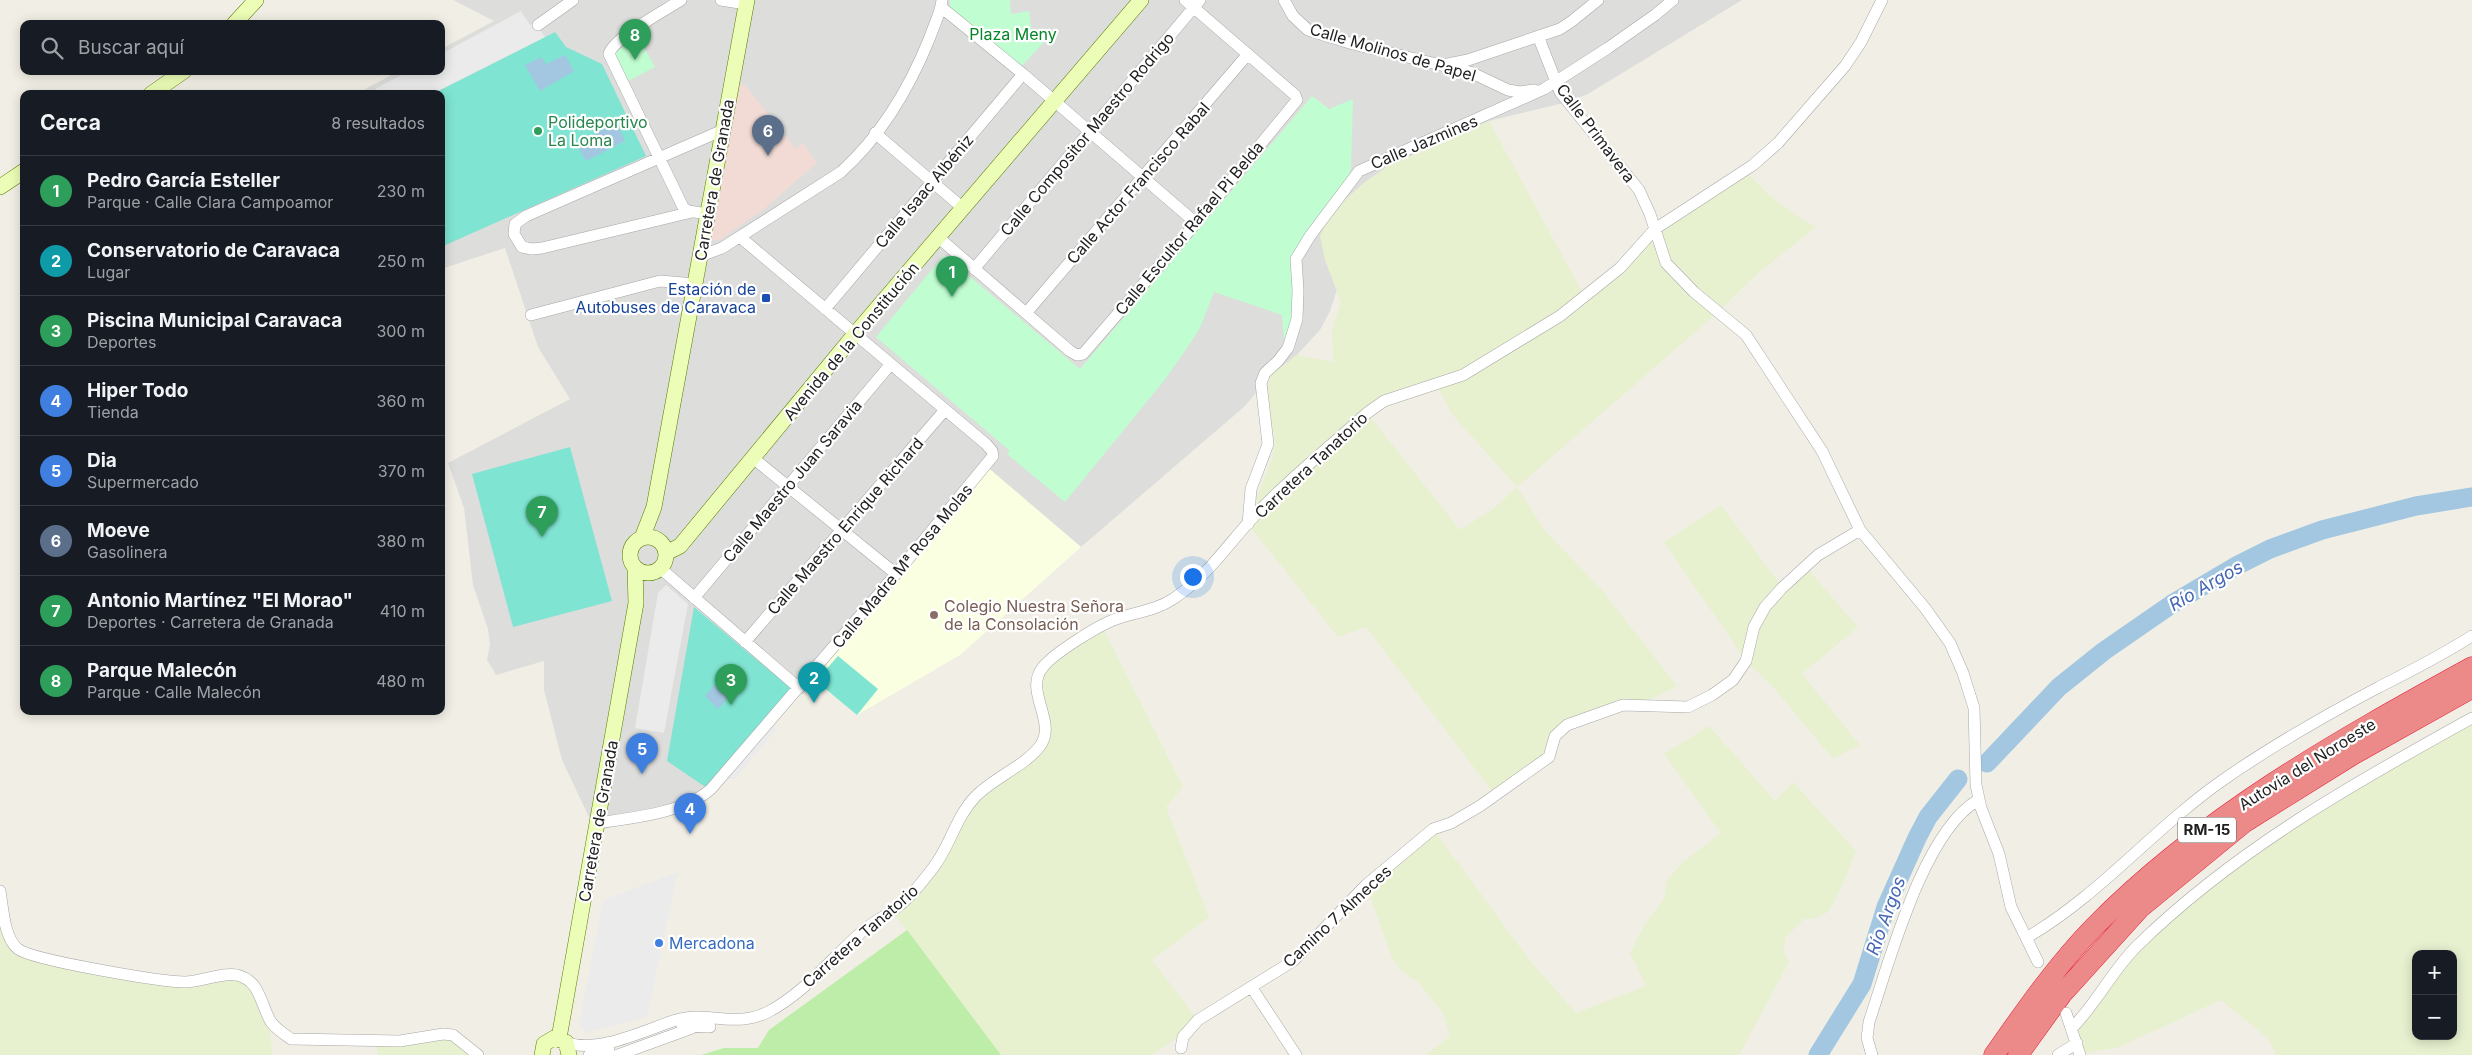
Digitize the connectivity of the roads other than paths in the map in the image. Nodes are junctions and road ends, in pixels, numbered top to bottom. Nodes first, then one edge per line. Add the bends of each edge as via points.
1 (256, 0) edge
2 (573, 0) edge
3 (681, 0) edge
4 (721, 0) edge
5 (1141, 0) edge
6 (1185, 0) edge
7 (1284, 0) edge
8 (1598, 0) edge
9 (1673, 0) edge
10 (1882, 0) edge
11 (746, 2) edge
12 (942, 3) edge
13 (1197, 4) edge
14 (238, 20) edge
15 (538, 25) dead end
16 (1538, 36) junction
17 (1248, 54) junction
18 (1477, 57) junction
19 (1437, 64) junction
20 (1023, 74) junction
21 (1477, 74) junction
22 (178, 75) edge
23 (1501, 86) junction
24 (1558, 86) junction
25 (1544, 89) junction
26 (157, 90) edge
27 (1054, 101) junction
28 (1509, 106) junction
29 (723, 130) junction
30 (1088, 131) junction
31 (875, 133) junction
32 (658, 158) junction
33 (20, 174) edge
34 (1142, 177) junction
35 (932, 182) junction
36 (0, 187) edge
37 (681, 204) junction
38 (964, 209) junction
39 (692, 212) junction
40 (708, 214) junction
41 (676, 215) junction
42 (1196, 223) junction
43 (1655, 229) junction
44 (740, 237) junction
45 (939, 238) junction
46 (700, 256) junction
47 (974, 269) junction
48 (695, 284) junction
49 (825, 309) junction
50 (1027, 312) junction
51 (531, 315) dead end
52 (855, 334) junction
53 (890, 365) junction
54 (944, 411) junction
55 (753, 458) junction
56 (788, 486) junction
57 (1248, 524) junction
58 (841, 530) junction
59 (1860, 530) junction
60 (648, 538) junction
61 (666, 553) junction
62 (648, 570) junction
63 (896, 574) junction
64 (694, 598) junction
65 (2472, 636) edge
66 (745, 642) junction
67 (2472, 667) edge
68 (799, 688) junction
69 (2472, 688) edge
70 (2472, 718) edge
71 (1978, 800) junction
72 (597, 823) junction
73 (0, 891) edge
74 (2026, 938) junction
75 (2038, 962) dead end
76 (1252, 988) junction
77 (2066, 1013) dead end
78 (736, 1021) junction
79 (710, 1027) junction
80 (2072, 1028) junction
81 (650, 1029) junction
82 (635, 1035) junction
83 (2077, 1043) junction
84 (564, 1045) edge
85 (1181, 1048) dead end
86 (478, 1055) edge
87 (542, 1055) edge
88 (589, 1055) edge
89 (618, 1055) edge
90 (1296, 1055) edge
91 (1872, 1055) edge
92 (1994, 1055) edge
93 (2018, 1055) edge
94 (2058, 1055) edge
95 (2080, 1055) edge

1 - 14 main road
2 - 15 street
3 - 32 street via 613,46 609,54
4 - 11 street
5 - 27 main road, Avenida de la Constitución
6 - 13 street
7 - 19 street, Calle Molinos de Papel via 1293,16 1308,30
8 - 16 street via 1566,26
9 - 24 street
10 - 43 street, Carretera Tanatorio via 1845,66 1778,143 1746,170
11 - 29 main road, Carretera de Granada
12 - 20 street
12 - 31 street via 910,84
13 - 17 street
13 - 30 street, Calle Compositor Maestro Rodrigo
16 - 18 street
16 - 24 street, Calle Primavera
17 - 34 street, Calle Actor Francisco Rabal
17 - 42 street, Calle Escultor Rafael Pi Belda via 1297,98
18 - 19 street via 1459,63
18 - 21 street via 1472,69
19 - 21 street, Calle Molinos de Papel
20 - 27 street
20 - 35 street, Calle Isaac Albéniz
21 - 23 street, Calle Molinos de Papel
22 - 26 main road
23 - 25 street, Calle Molinos de Papel via 1520,92
23 - 28 street
24 - 25 street, Calle Jazmines
24 - 43 street, Calle Primavera via 1639,190
25 - 28 street, Calle Jazmines
27 - 30 street
27 - 38 main road, Avenida de la Constitución
28 - 57 street, Calle Jazmines via 1359,171 1298,252 1295,263 1297,319 1288,348 1265,373 1260,384 1268,444 1251,489
29 - 32 street
29 - 40 main road, Carretera de Granada
30 - 34 street
30 - 47 street, Calle Compositor Maestro Rodrigo
31 - 35 street
31 - 44 street via 841,172
32 - 37 street
32 - 41 street via 526,216 515,224 515,239 526,248 542,248
33 - 36 main road
34 - 42 street
34 - 50 street, Calle Actor Francisco Rabal
35 - 38 street
35 - 49 street, Calle Isaac Albéniz
37 - 39 street
37 - 41 street
38 - 45 main road, Avenida de la Constitución
39 - 40 street
39 - 41 street
40 - 46 main road, Carretera de Granada
42 - 50 street, Calle Escultor Rafael Pi Belda via 1086,350 1078,355
43 - 57 street, Carretera Tanatorio via 1620,268 1560,316 1463,375 1384,401 1367,413 1274,496
43 - 59 street, Calle Primavera via 1666,263 1694,292 1746,335 1761,356 1822,451
44 - 46 street via 715,252
44 - 49 street
45 - 47 street
45 - 52 main road, Avenida de la Constitución
46 - 48 main road, Carretera de Granada
47 - 50 street
48 - 51 street via 660,281
48 - 60 main road, Carretera de Granada
49 - 52 street
52 - 53 street
52 - 55 main road, Avenida de la Constitución
53 - 54 street
53 - 56 street, Calle Maestro Juan Saravia
54 - 58 street, Calle Maestro Enrique Richard
54 - 63 street, Calle Madre Mª Rosa Molas via 986,444 993,454
55 - 56 street
55 - 61 main road, Avenida de la Constitución via 680,546
56 - 58 street
56 - 64 street, Calle Maestro Juan Saravia
57 - 78 street, Carretera Tanatorio via 1227,551 1174,599 1102,626 1043,667 1037,684 1045,721 1040,746 973,799 942,856 920,885 779,1005 768,1012
58 - 63 street
58 - 66 street, Calle Maestro Enrique Richard
59 - 71 street, Calle Primavera via 1938,625 1956,656 1974,708
59 - 76 street, Camino 7 Almeces via 1818,555 1772,599 1754,626 1746,661 1733,680 1688,707 1623,705 1567,724 1555,736 1549,757 1480,806 1451,823 1433,829 1366,885 1293,961
60 - 61 main road via 662,544
60 - 62 main road, Carretera de Granada via 632,546 630,552 630,558
61 - 62 main road, Carretera de Granada via 664,564
62 - 64 street
62 - 72 main road, Carretera de Granada via 636,603
63 - 68 street, Calle Madre Mª Rosa Molas
64 - 66 street
65 - 74 street via 2326,716 2224,780 2177,814 2089,892
66 - 68 street
67 - 92 highway, Autovía del Noroeste / RM-15 via 2365,726 2252,795 2144,879 2093,929 2043,986
68 - 72 street, Calle Madre Mª Rosa Molas via 703,796 653,814
69 - 93 highway, Autovía del Noroeste / RM-15 via 2354,754 2245,822 2140,908 2062,994
70 - 80 street via 2343,792 2247,854 2136,946
71 - 74 street, Calle Primavera via 1999,854 2009,900
71 - 91 street via 1955,818 1943,834 1904,913 1869,1022 1867,1038
72 - 84 main road, Carretera de Granada
73 - 86 street via 12,941 26,954 163,980 184,982 237,975 257,988 271,1021 291,1039 400,1041 444,1034 453,1035
74 - 75 street, Calle Primavera
76 - 85 street, Camino 7 Almeces via 1198,1020 1183,1038
76 - 90 street
77 - 80 street
78 - 79 street, Carretera Tanatorio
78 - 81 street via 687,1018
79 - 81 street via 689,1024 662,1031
79 - 89 street via 683,1030
80 - 83 street
81 - 82 street via 641,1022
82 - 84 street via 601,1044
82 - 88 street via 626,1046
83 - 94 street
83 - 95 street
84 - 87 main road via 547,1040 542,1047

